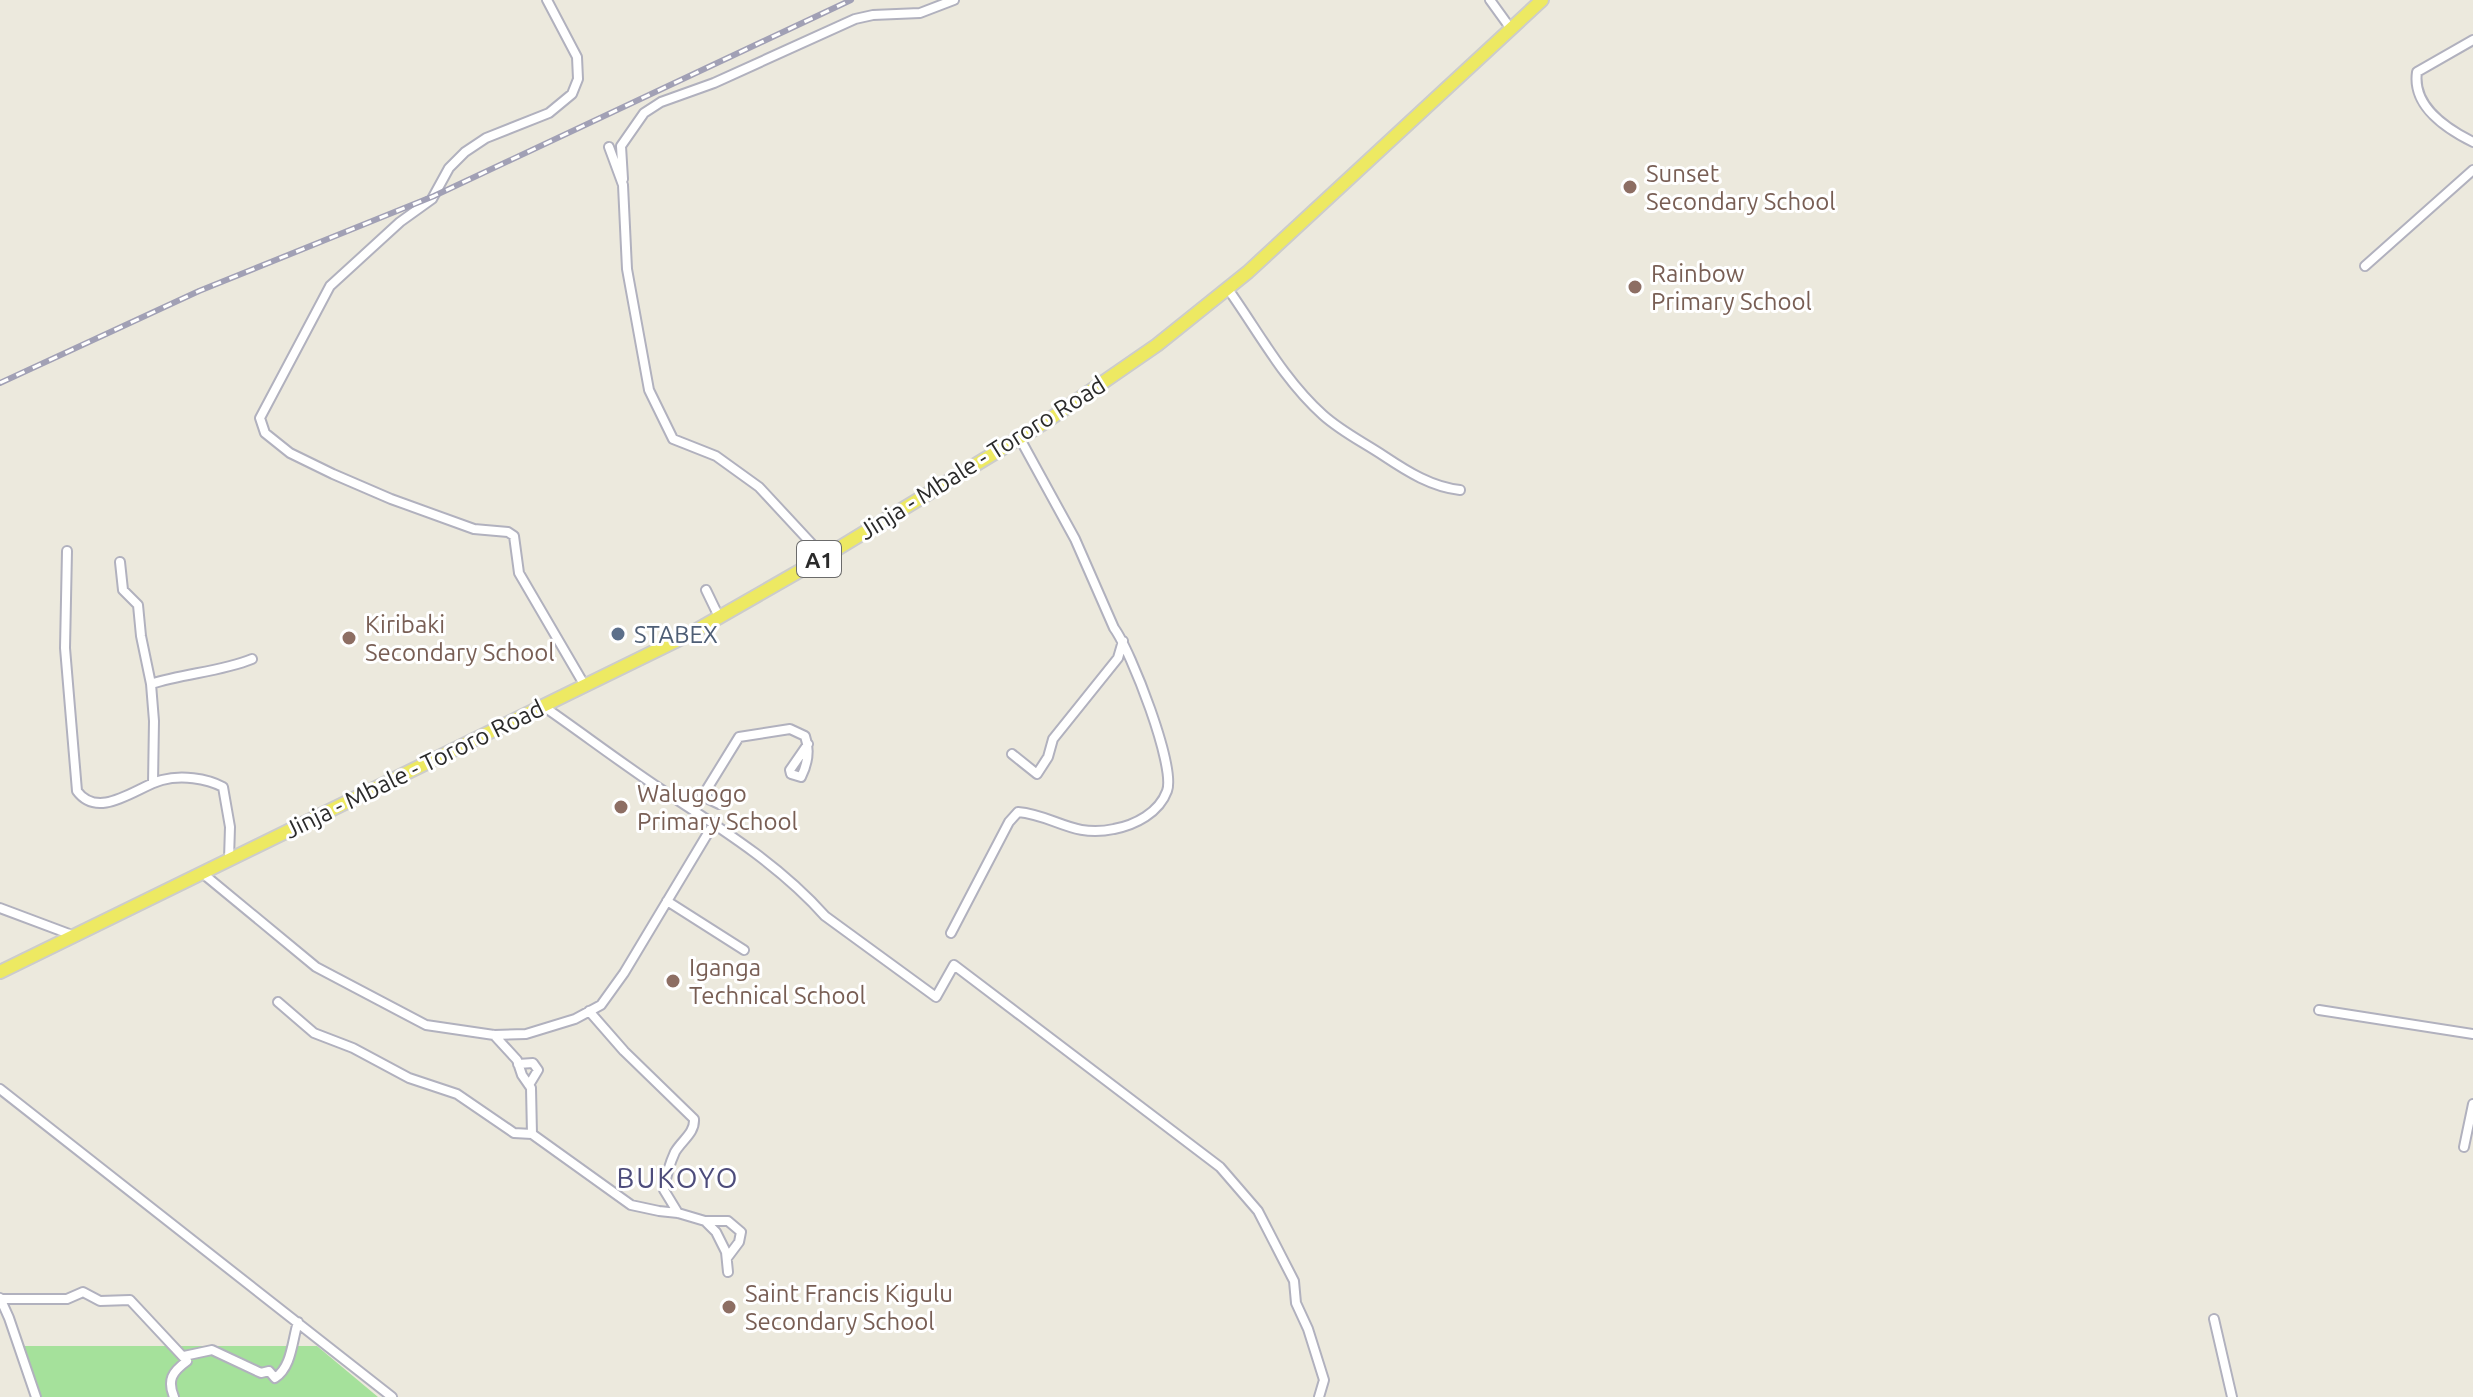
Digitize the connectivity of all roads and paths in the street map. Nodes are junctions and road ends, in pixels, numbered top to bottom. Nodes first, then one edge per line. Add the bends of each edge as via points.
1 (547, 0) edge
2 (954, 0) edge
3 (1490, 0) edge
4 (1542, 0) edge
5 (1511, 29) junction
6 (2473, 40) edge
7 (2473, 142) edge
8 (609, 147) dead end
9 (2473, 170) edge
10 (623, 185) junction
11 (2365, 266) dead end
12 (1228, 289) junction
13 (1019, 437) junction
14 (1460, 490) dead end
15 (67, 551) dead end
16 (824, 557) junction
17 (120, 562) dead end
18 (706, 590) dead end
19 (719, 617) junction
20 (1123, 640) junction
21 (252, 659) dead end
22 (151, 684) junction
23 (585, 686) junction
24 (543, 706) junction
25 (808, 744) dead end
26 (1012, 754) dead end
27 (153, 783) junction
28 (702, 796) junction
29 (719, 804) dead end
30 (694, 810) junction
31 (714, 823) junction
32 (229, 859) junction
33 (201, 872) junction
34 (667, 901) junction
35 (0, 908) edge
36 (951, 933) dead end
37 (72, 935) junction
38 (744, 950) dead end
39 (0, 972) edge
40 (278, 1002) dead end
41 (2319, 1010) dead end
42 (589, 1011) junction
43 (2473, 1034) edge
44 (494, 1035) junction
45 (518, 1064) junction
46 (529, 1085) junction
47 (0, 1089) edge
48 (2473, 1104) edge
49 (532, 1134) junction
50 (2464, 1147) dead end
51 (678, 1213) junction
52 (705, 1221) junction
53 (726, 1258) junction
54 (728, 1272) dead end
55 (0, 1298) edge
56 (2214, 1319) dead end
57 (298, 1322) junction
58 (184, 1356) junction
59 (36, 1397) edge
60 (174, 1397) edge
61 (392, 1397) edge
62 (1319, 1397) edge
63 (2232, 1397) edge

1 - 23 street via 577,57 572,94 549,113 465,152 432,199 330,286 260,418 265,433 290,453 333,474 474,529 514,536 519,573
2 - 10 street via 920,13 855,19 661,102 644,113 621,146
3 - 5 street
4 - 5 main road, Jinja - Mbale - Tororo Road / A1
5 - 12 main road, Jinja - Mbale - Tororo Road / A1
6 - 7 street via 2417,72 2415,84 2420,100 2435,117
8 - 10 street
9 - 11 street
10 - 16 street via 627,269 649,390 673,439 716,456 759,487
12 - 13 main road, Jinja - Mbale - Tororo Road / A1 via 1081,399
12 - 14 street via 1256,335 1322,414 1405,471 1436,486
13 - 16 main road, Jinja - Mbale - Tororo Road / A1
13 - 20 street
15 - 27 street via 65,648 77,791 99,802 127,798
16 - 19 main road, Jinja - Mbale - Tororo Road / A1
17 - 22 street via 123,590 138,605
18 - 19 street
19 - 23 main road, Jinja - Mbale - Tororo Road / A1
20 - 26 street via 1118,658 1053,739 1037,774
20 - 36 street via 1161,744 1168,788 1160,804 1138,822 1113,830 1076,831 1018,812
21 - 22 street
22 - 27 street
23 - 24 main road, Jinja - Mbale - Tororo Road / A1
24 - 30 street
24 - 32 main road, Jinja - Mbale - Tororo Road / A1
25 - 28 street via 805,736 790,729 739,737
27 - 32 street via 185,778 223,787
28 - 29 street
28 - 30 street
30 - 31 street
31 - 34 street
31 - 62 street via 825,916 936,997 954,965 1220,1167 1258,1211 1294,1281 1296,1303 1324,1380
32 - 33 main road, Jinja - Mbale - Tororo Road / A1
33 - 37 main road, Jinja - Mbale - Tororo Road / A1
33 - 44 street via 316,967 426,1025
34 - 38 street
34 - 42 street via 624,973 601,1005
35 - 37 street
37 - 39 main road, Jinja - Mbale - Tororo Road / A1
40 - 49 street via 314,1033 409,1078 457,1094 514,1133
41 - 43 street
42 - 44 street via 526,1034
42 - 51 street via 694,1119 666,1172 664,1190
44 - 45 street
45 - 46 street
45 - 46 street via 533,1063 538,1070
46 - 49 street
47 - 57 street
48 - 50 street
49 - 51 street via 631,1205
51 - 52 street
52 - 53 street via 716,1232
52 - 53 street via 728,1221 741,1232
53 - 54 street
55 - 58 street via 67,1299 83,1292 100,1301 130,1300
55 - 59 street
56 - 63 street
57 - 58 street via 289,1360 275,1378 212,1350
57 - 61 street
58 - 60 street via 187,1361 169,1385

